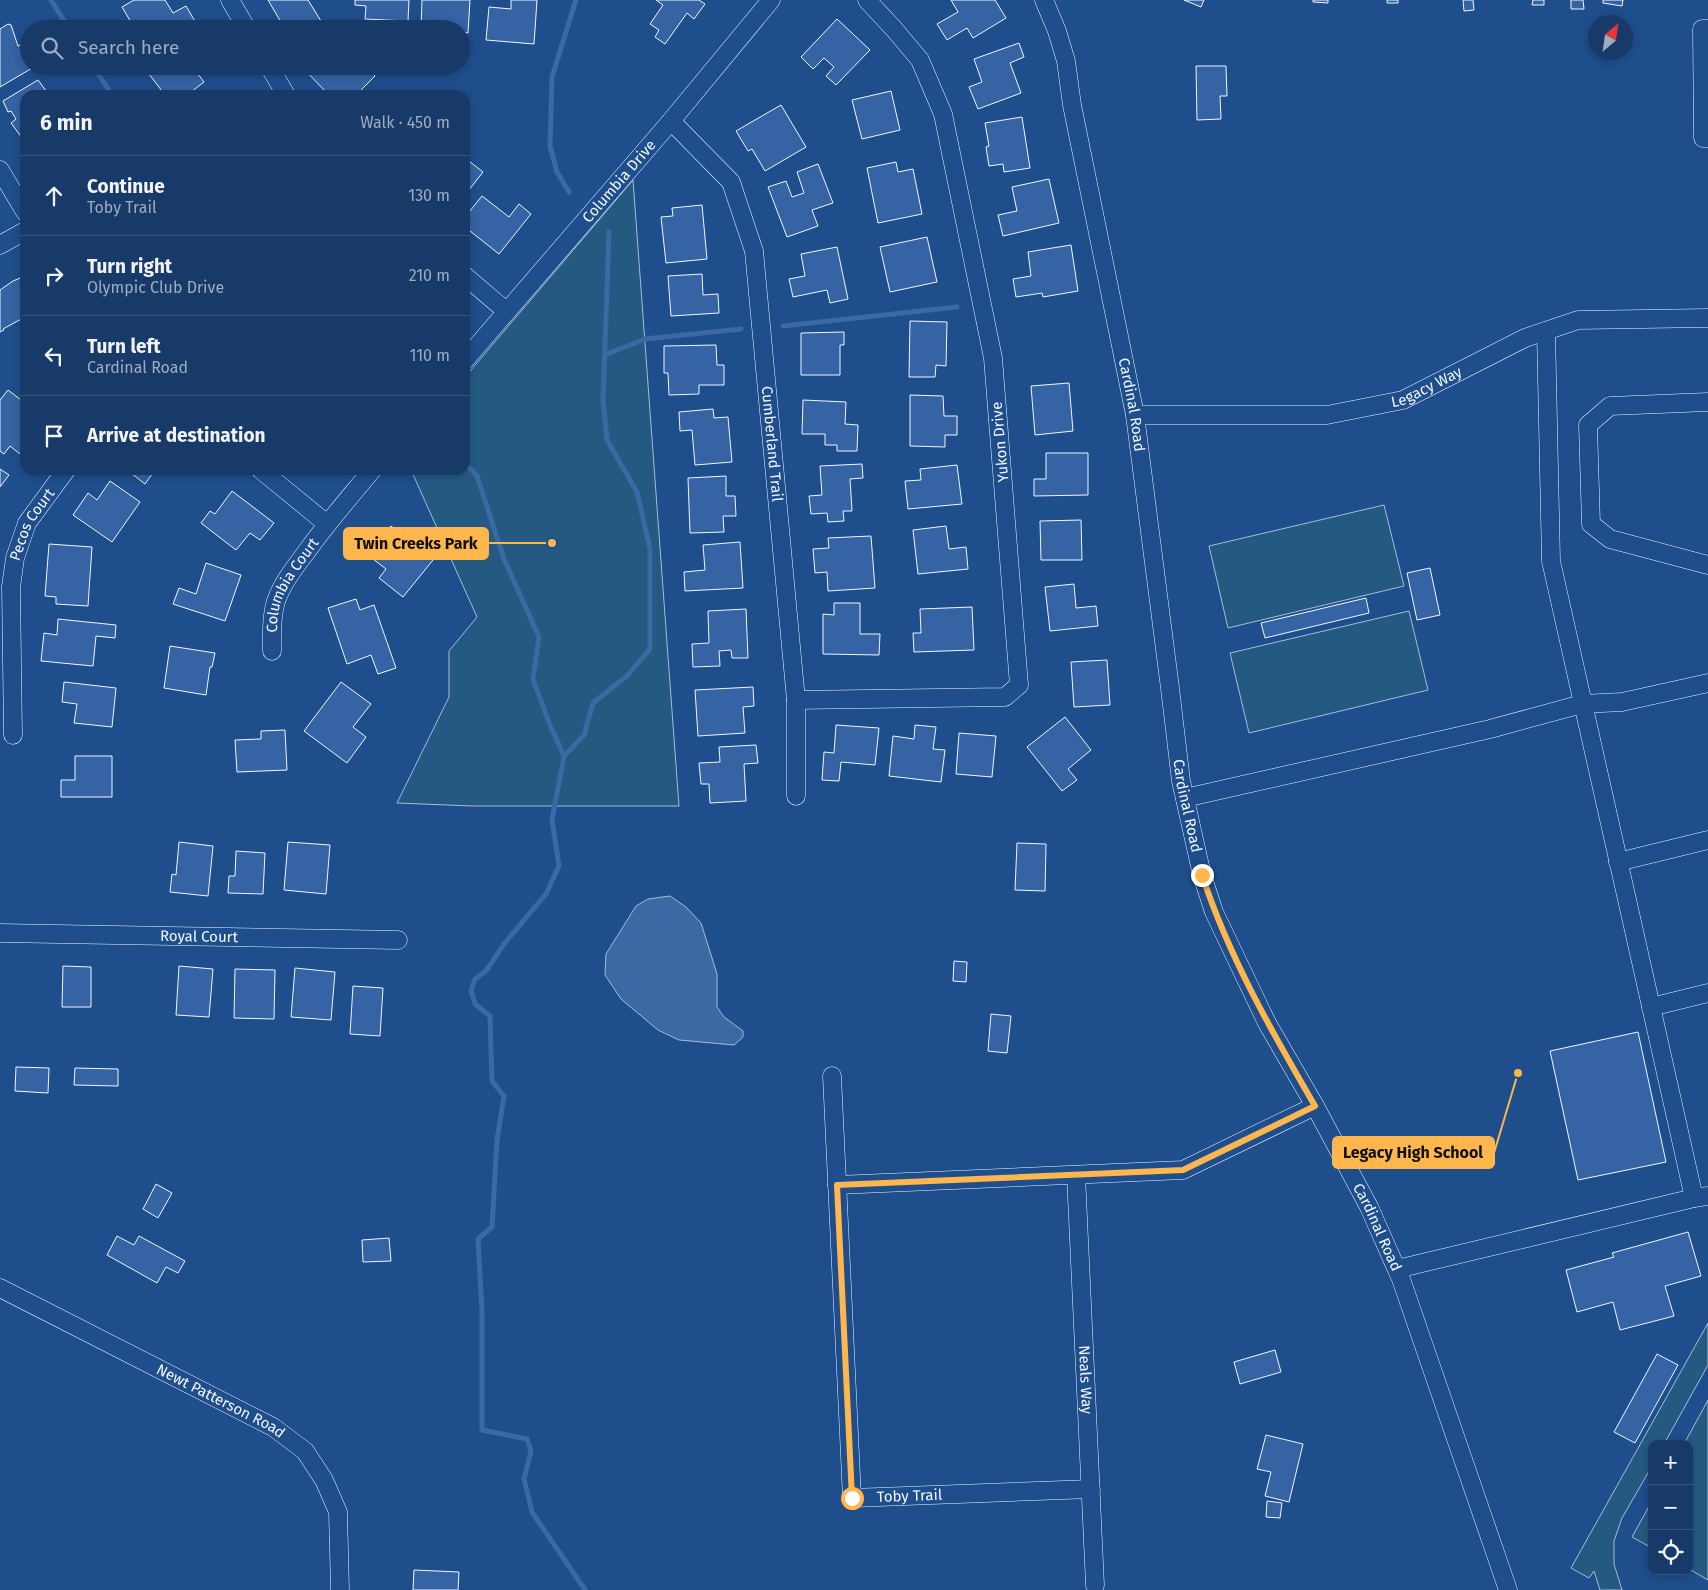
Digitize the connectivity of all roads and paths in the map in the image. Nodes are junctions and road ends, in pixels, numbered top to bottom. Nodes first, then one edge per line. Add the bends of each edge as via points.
1 (230, 0) edge
2 (771, 0) edge
3 (868, 0) edge
4 (1044, 0) edge
5 (242, 20) edge
6 (1708, 29) edge
7 (274, 75) edge
8 (283, 90) edge
9 (671, 121) junction
10 (1708, 138) edge
11 (0, 170) edge
12 (20, 204) edge
13 (20, 235) edge
14 (0, 245) edge
15 (470, 280) edge
16 (506, 311) junction
17 (1708, 318) edge
18 (1546, 331) junction
19 (470, 354) edge
20 (1708, 402) edge
21 (1135, 415) junction
22 (62, 475) edge
23 (266, 475) edge
24 (368, 475) edge
25 (327, 524) junction
26 (1708, 565) edge
27 (272, 651) dead end
28 (1708, 683) edge
29 (796, 700) junction
30 (1582, 704) junction
31 (13, 735) dead end
32 (796, 796) dead end
33 (1184, 798) junction
34 (1708, 840) edge
35 (1618, 862) junction
36 (0, 933) edge
37 (398, 940) dead end
38 (1708, 993) edge
39 (1651, 1007) junction
40 (832, 1076) dead end
41 (1315, 1106) junction
42 (1076, 1175) junction
43 (837, 1185) junction
44 (1701, 1197) edge
45 (1397, 1268) junction
46 (0, 1288) edge
47 (1091, 1489) junction
48 (1096, 1585) dead end
49 (340, 1590) edge
50 (1508, 1590) edge

1 - 5 street
2 - 9 street, Columbia Drive
3 - 29 street, Yukon Drive via 920,60 943,114 993,358 1019,685 1005,697
4 - 21 street, Cardinal Road via 1058,31 1066,61
6 - 10 street via 1702,29 1704,138
7 - 8 street
9 - 16 street, Columbia Drive
9 - 29 street, Cumberland Trail via 730,182 754,251
11 - 12 street
13 - 14 street
15 - 16 street
16 - 19 street, Columbia Drive
17 - 18 street, Legacy Way via 1578,320
18 - 21 street, Legacy Way via 1525,338 1403,400 1327,414
18 - 30 street via 1551,561
20 - 26 street via 1610,406 1588,425 1591,524 1610,539
21 - 33 street, Cardinal Road
22 - 31 street, Pecos Court via 27,523 14,558 11,587
23 - 25 street
24 - 25 street
25 - 27 street, Columbia Court via 290,573 276,602
28 - 30 street via 1622,702
29 - 32 street, Cumberland Trail
30 - 33 street via 1490,729
30 - 35 street
33 - 41 street, Cardinal Road via 1214,912 1267,1023
34 - 35 street
35 - 39 street
36 - 37 street, Royal Court
38 - 39 street
39 - 44 street
40 - 43 street, Toby Trail
41 - 42 street via 1183,1170
41 - 45 street, Cardinal Road via 1369,1207
42 - 43 street
42 - 47 street, Neals Way
43 - 47 street, Toby Trail via 852,1498
44 - 45 street
45 - 50 street, Cardinal Road
46 - 49 street, Newt Patterson Road via 273,1427 306,1451 338,1512
47 - 48 street, Neals Way

